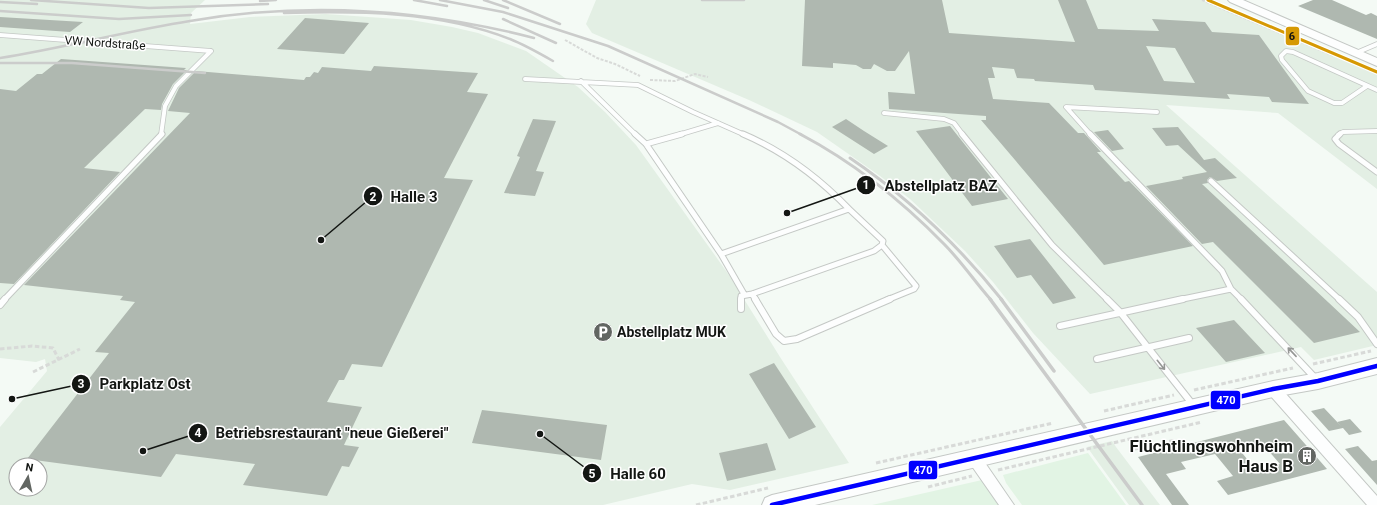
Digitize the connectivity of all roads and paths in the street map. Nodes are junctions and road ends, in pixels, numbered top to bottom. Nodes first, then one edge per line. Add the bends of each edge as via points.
1 (1202, 0) edge
2 (1234, 0) edge
3 (0, 35) edge
4 (565, 40) dead end
5 (1377, 44) edge
6 (1356, 53) junction
7 (1340, 59) dead end
8 (1377, 62) edge
9 (641, 76) dead end
10 (708, 76) dead end
11 (525, 79) dead end
12 (648, 79) dead end
13 (581, 81) junction
14 (1367, 86) junction
15 (1377, 90) edge
16 (1157, 112) dead end
17 (884, 113) dead end
18 (718, 123) junction
19 (1377, 131) edge
20 (646, 144) junction
21 (1377, 172) edge
22 (1211, 181) dead end
23 (850, 209) junction
24 (882, 245) junction
25 (721, 254) junction
26 (1231, 289) junction
27 (744, 294) junction
28 (752, 294) junction
29 (0, 305) edge
30 (741, 309) dead end
31 (1120, 312) junction
32 (1060, 326) dead end
33 (1189, 338) dead end
34 (1377, 344) edge
35 (1147, 347) junction
36 (0, 349) edge
37 (80, 349) dead end
38 (1377, 349) edge
39 (1097, 359) dead end
40 (59, 360) junction
41 (1304, 366) junction
42 (1377, 366) edge
43 (33, 372) dead end
44 (1318, 380) junction
45 (1272, 389) junction
46 (1137, 403) dead end
47 (1195, 407) junction
48 (1176, 440) dead end
49 (1135, 449) dead end
50 (979, 466) junction
51 (772, 505) edge
52 (1007, 505) edge
53 (1376, 505) edge

1 - 7 path
2 - 6 main road
3 - 29 lane, VW Nordstraße via 211,51 176,86 164,106 162,134
4 - 9 path via 597,58
5 - 6 lane
6 - 8 main road
10 - 12 path via 695,74 675,82
11 - 13 lane
13 - 18 lane via 638,84
13 - 20 lane
14 - 14 lane via 1293,52 1286,51 1281,56 1308,91 1334,103 1342,103
14 - 15 lane
16 - 26 lane via 1066,107 1222,272
17 - 31 lane via 944,119 954,123 1052,245
18 - 20 lane
18 - 23 lane via 760,141 817,178
19 - 21 lane via 1344,132 1336,136 1336,139 1339,144
20 - 25 lane
22 - 34 lane via 1358,317
23 - 24 lane via 884,241
23 - 25 lane
24 - 28 lane via 874,251
24 - 28 lane via 916,286 914,290 797,340 784,341 776,334
25 - 27 lane
26 - 31 lane
41 -> 26 lane
27 - 28 lane
27 - 30 lane via 741,296
31 - 32 lane
31 - 35 lane
33 - 35 lane
35 - 39 lane
35 -> 47 lane
36 - 40 path via 32,346 53,348
37 - 40 path
38 - 41 path
40 - 43 path
41 - 44 lane
41 - 47 path
42 - 44 main road
44 - 45 main road
45 - 47 main road
45 - 53 street
46 - 47 path
47 - 50 main road
47 - 50 path
48 - 49 path
50 - 51 main road
50 - 52 street

